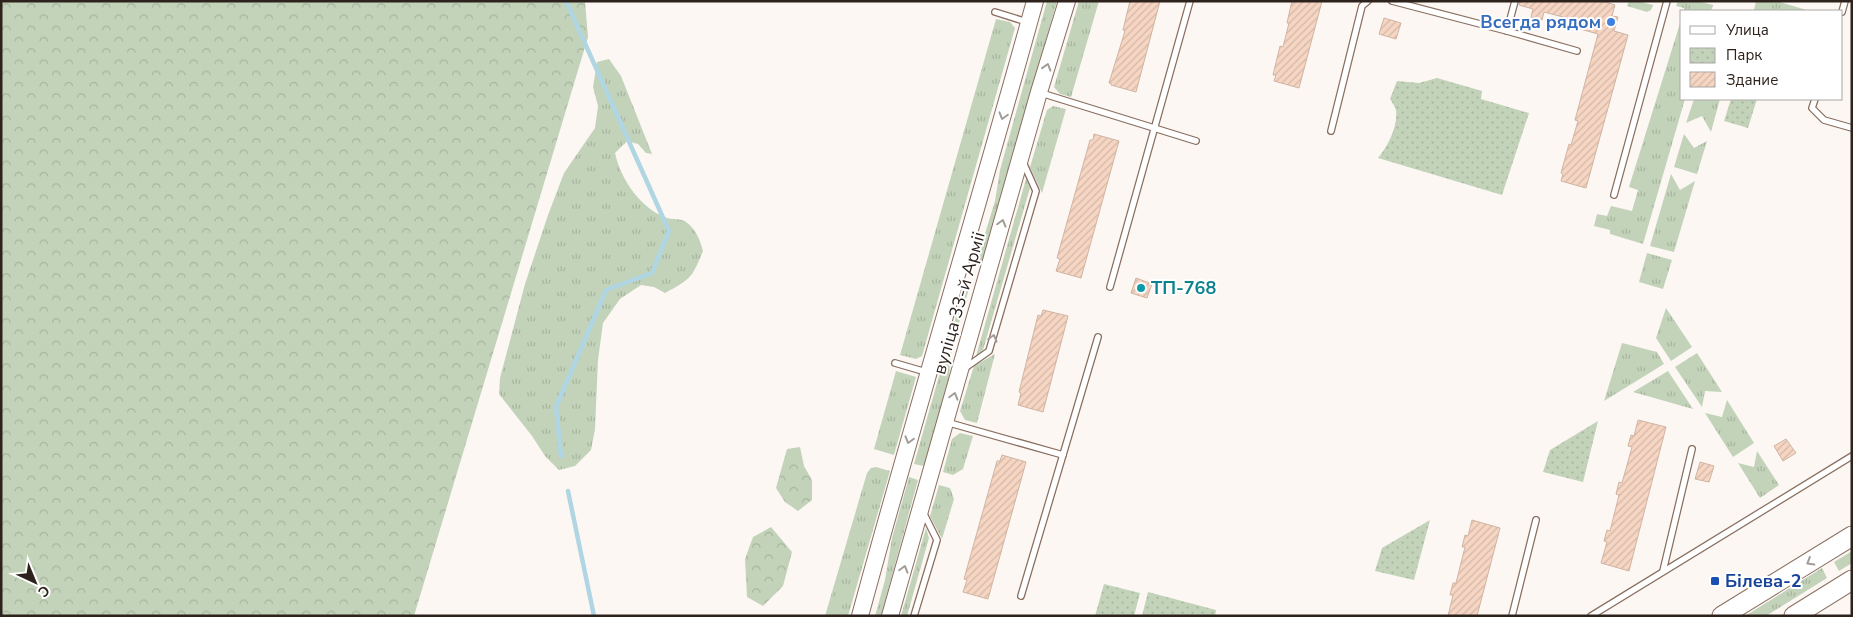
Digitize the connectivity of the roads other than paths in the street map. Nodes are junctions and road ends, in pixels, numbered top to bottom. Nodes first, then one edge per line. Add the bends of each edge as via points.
1 (1035, 1) edge
2 (1067, 1) edge
3 (1190, 1) edge
4 (1368, 1) edge
5 (1392, 1) edge
6 (1515, 1) edge
7 (1667, 1) edge
8 (995, 12) dead end
9 (1030, 22) junction
10 (1507, 30) junction
11 (1577, 51) dead end
12 (1039, 92) junction
13 (1815, 100) edge
14 (1155, 128) junction
15 (1852, 128) edge
16 (1331, 131) dead end
17 (1196, 141) dead end
18 (1021, 157) junction
19 (1614, 195) dead end
20 (965, 249) junction
21 (992, 258) junction
22 (956, 282) junction
23 (1110, 286) dead end
24 (982, 292) junction
25 (1098, 336) dead end
26 (894, 363) dead end
27 (961, 371) junction
28 (928, 373) junction
29 (946, 422) junction
30 (1692, 448) dead end
31 (1063, 455) junction
32 (1852, 456) edge
33 (921, 508) junction
34 (1536, 520) dead end
35 (1852, 536) edge
36 (1663, 572) junction
37 (1852, 580) edge
38 (1021, 596) dead end
39 (860, 616) edge
40 (890, 616) edge
41 (914, 616) edge
42 (1512, 616) edge
43 (1592, 616) edge
44 (1722, 616) edge
45 (1794, 616) edge

1 - 9 street, вуліца 33-й Арміі
12 -> 2 street, вуліца 33-й Арміі
3 - 14 lane
4 - 16 lane via 1362,6
5 - 10 lane
6 - 10 lane
7 - 19 lane
8 - 9 lane
9 -> 20 street, вуліца 33-й Арміі
10 - 11 lane
12 - 14 lane
12 - 18 street, вуліца 33-й Арміі
13 - 15 lane via 1812,108 1824,120
14 - 17 lane
14 - 23 lane
21 -> 18 street, вуліца 33-й Арміі
27 -> 18 lane via 989,351 1036,191
20 - 21 street via 967,260 976,266 985,265
20 - 22 street, вуліца 33-й Арміі
21 - 24 street, вуліца 33-й Арміі
22 - 24 street via 963,276 972,276 980,282
22 - 28 street, вуліца 33-й Арміі
24 - 27 street, вуліца 33-й Арміі
25 - 31 lane
26 - 28 lane
29 -> 27 street, вуліца 33-й Арміі
28 -> 39 street, вуліца 33-й Арміі
29 - 31 lane
29 - 33 street, вуліца 33-й Арміі
30 - 36 lane
31 - 38 lane
32 - 36 lane
40 -> 33 street, вуліца 33-й Арміі
33 - 41 lane via 937,540
34 - 42 lane
35 -> 44 main road
36 - 43 lane
37 - 45 main road

